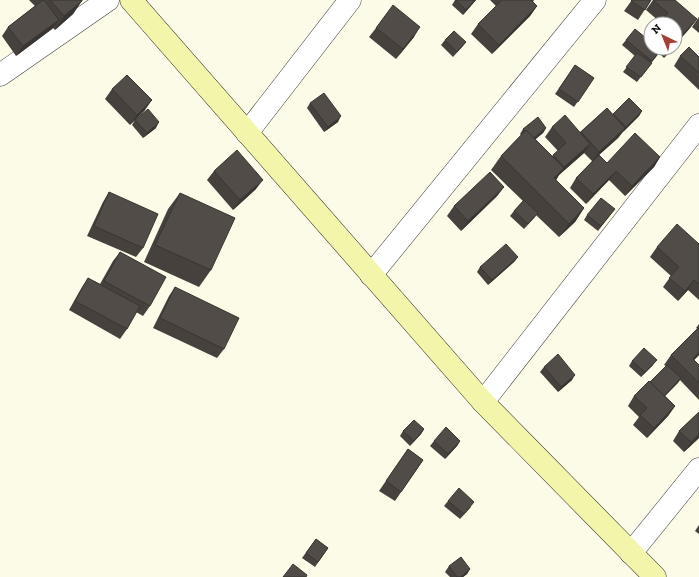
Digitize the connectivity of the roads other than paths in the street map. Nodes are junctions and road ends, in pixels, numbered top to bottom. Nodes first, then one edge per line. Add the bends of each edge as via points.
1 (108, 0) edge
2 (131, 0) edge
3 (350, 0) edge
4 (595, 0) edge
5 (0, 75) edge
6 (699, 125) edge
7 (247, 133) junction
8 (371, 275) junction
9 (483, 402) junction
10 (699, 469) edge
11 (631, 553) junction
12 (655, 577) edge

1 - 5 street
2 - 7 main road
3 - 7 street
4 - 8 street
6 - 9 street
7 - 8 main road
8 - 9 main road
9 - 11 main road
10 - 11 street
11 - 12 main road

